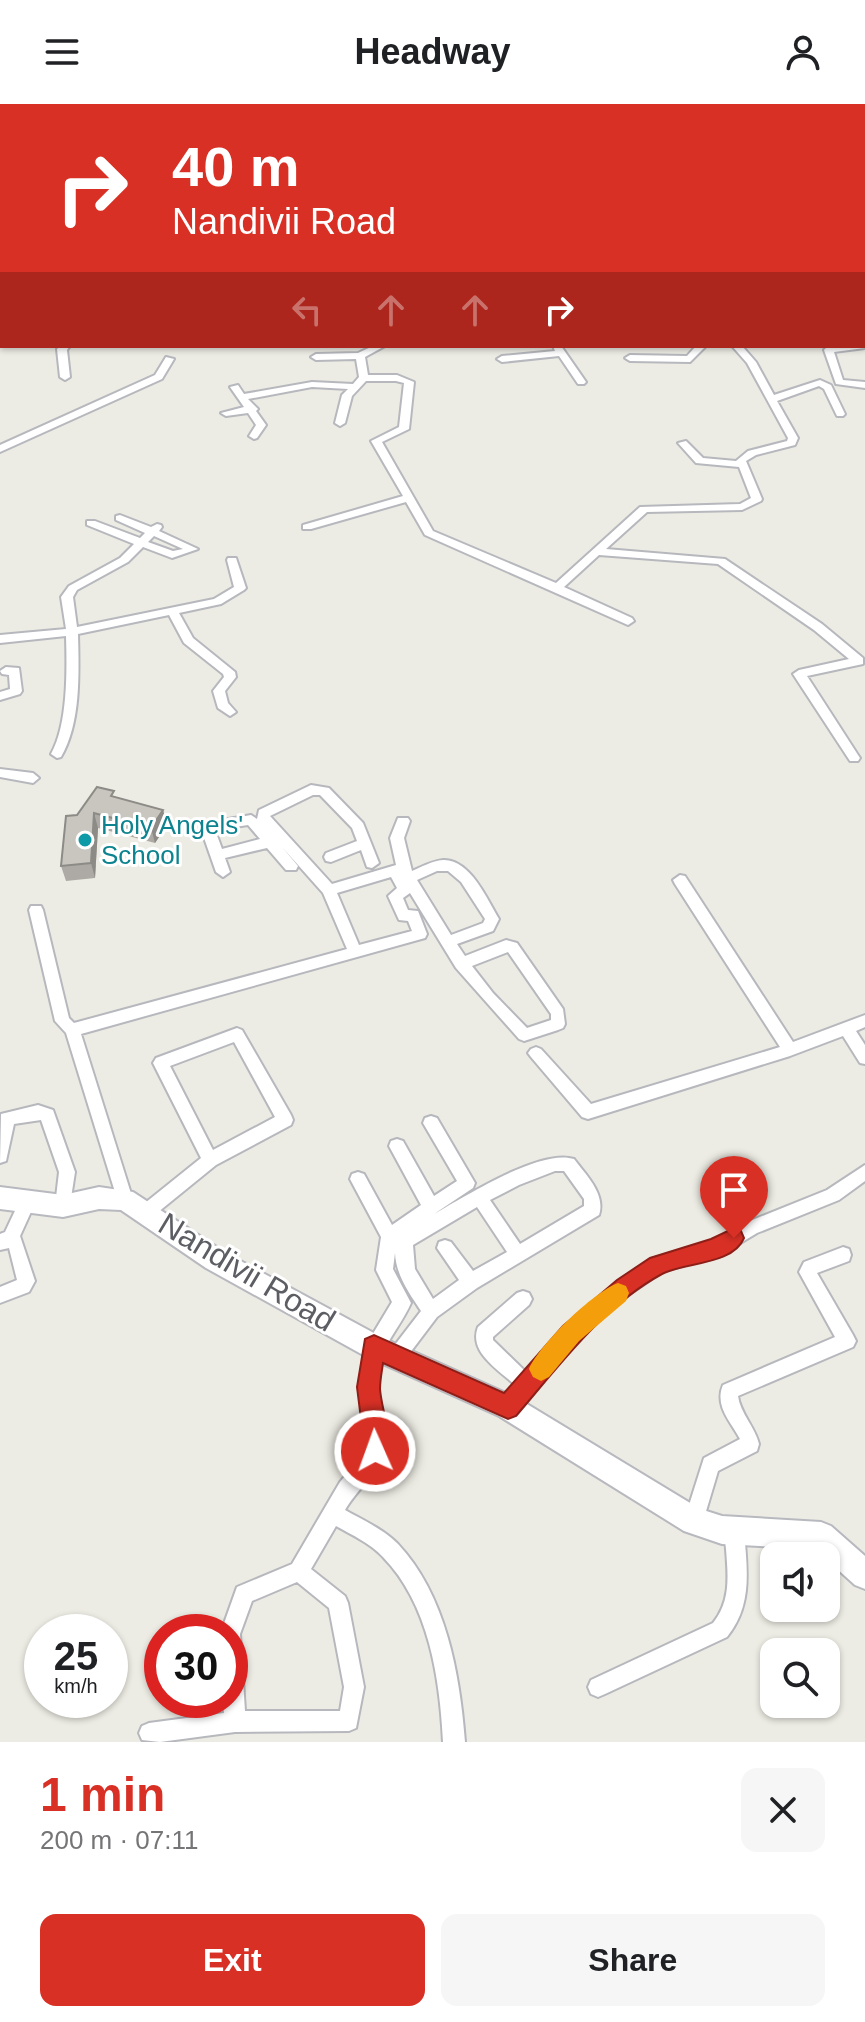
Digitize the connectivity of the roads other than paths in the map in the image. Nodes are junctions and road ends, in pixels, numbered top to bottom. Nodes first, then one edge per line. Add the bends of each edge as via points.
1 (63, 348) edge
2 (376, 348) edge
3 (699, 348) edge
4 (738, 348) edge
5 (846, 348) edge
6 (558, 349) edge
7 (360, 356) junction
8 (316, 357) dead end
9 (630, 358) dead end
10 (169, 359) dead end
11 (502, 359) dead end
12 (65, 377) dead end
13 (364, 378) junction
14 (581, 382) dead end
15 (865, 385) edge
16 (235, 387) dead end
17 (355, 387) junction
18 (241, 397) junction
19 (773, 399) junction
20 (253, 409) junction
21 (226, 413) dead end
22 (840, 414) dead end
23 (340, 423) dead end
24 (254, 436) dead end
25 (683, 443) dead end
26 (0, 449) edge
27 (741, 464) junction
28 (407, 498) junction
29 (120, 518) dead end
30 (91, 523) dead end
31 (307, 527) dead end
32 (155, 529) junction
33 (143, 543) junction
34 (598, 552) junction
35 (232, 560) dead end
36 (557, 588) junction
37 (173, 612) junction
38 (628, 621) dead end
39 (72, 632) junction
40 (0, 639) edge
41 (6, 671) dead end
42 (0, 696) edge
43 (230, 712) dead end
44 (57, 754) dead end
45 (854, 758) dead end
46 (0, 773) edge
47 (33, 778) dead end
48 (403, 821) dead end
49 (276, 840) junction
50 (365, 843) junction
51 (217, 855) junction
52 (331, 857) dead end
53 (372, 863) dead end
54 (291, 866) dead end
55 (223, 872) dead end
56 (406, 873) junction
57 (680, 880) dead end
58 (330, 892) junction
59 (36, 910) dead end
60 (446, 942) junction
61 (355, 952) junction
62 (461, 964) junction
63 (865, 1021) edge
64 (846, 1029) junction
65 (72, 1030) junction
66 (790, 1050) junction
67 (536, 1053) dead end
68 (865, 1058) edge
69 (431, 1123) dead end
70 (397, 1146) dead end
71 (0, 1156) edge
72 (210, 1160) junction
73 (865, 1172) edge
74 (358, 1179) dead end
75 (479, 1197) junction
76 (0, 1198) edge
77 (27, 1203) junction
78 (63, 1206) junction
79 (135, 1206) junction
80 (431, 1207) junction
81 (389, 1236) junction
82 (5, 1240) edge
83 (445, 1248) dead end
84 (517, 1253) junction
85 (843, 1255) dead end
86 (409, 1277) junction
87 (471, 1282) junction
88 (393, 1285) junction
89 (0, 1295) edge
90 (523, 1299) dead end
91 (431, 1311) junction
92 (385, 1351) junction
93 (527, 1385) junction
94 (508, 1407) junction
95 (332, 1513) junction
96 (694, 1521) junction
97 (734, 1531) junction
98 (299, 1571) junction
99 (865, 1575) edge
100 (237, 1614) edge
101 (598, 1687) dead end
102 (235, 1718) edge
103 (235, 1722) junction
104 (149, 1733) dead end
105 (454, 1742) edge

1 - 12 street
2 - 7 street
3 - 9 street via 690,359
4 - 19 street
5 - 15 street via 829,350 839,382
6 - 11 street
6 - 14 street
7 - 8 street
7 - 13 street
10 - 26 street via 159,377
13 - 17 street
13 - 28 street via 409,382 404,429 376,441
16 - 18 street
17 - 18 street via 312,385
17 - 23 street via 347,395
18 - 20 street
19 - 22 street via 820,383 828,387
19 - 27 street via 792,443 752,453
20 - 21 street
20 - 24 street via 261,425
25 - 27 street via 700,461
27 - 34 street via 756,495 752,504 644,509
28 - 31 street
28 - 36 street via 429,533
29 - 32 street
30 - 33 street
32 - 33 street
32 - 33 street via 193,549 172,555
33 - 39 street via 124,560 73,588 67,597
34 - 36 street
34 - 45 street via 721,561 818,627 859,661 799,674
35 - 37 street via 240,588 217,602
36 - 38 street
37 - 39 street
37 - 43 street via 188,640 229,672 219,691
39 - 40 street
39 - 44 street via 65,739
41 - 42 street via 15,671 16,691
46 - 47 street
48 - 56 street via 397,838
49 - 50 street via 263,814 320,789 358,826
49 - 51 street
49 - 51 street via 249,820 213,829
49 - 54 street
49 - 58 street
50 - 52 street
50 - 53 street
51 - 55 street
56 - 58 street
56 - 60 street
56 - 60 street via 452,867 492,919 488,927
57 - 66 street
58 - 61 street
58 - 61 street via 393,876 405,888 395,896 404,916 413,915 420,934
59 - 65 street via 62,1021
60 - 62 street
61 - 65 street
62 - 62 street via 492,1005 524,1035 558,1024 558,1013 512,947
63 - 64 street
64 - 66 street
64 - 68 street
65 - 79 street
66 - 67 street via 588,1112
69 - 80 street via 468,1179 466,1186
70 - 80 street
71 - 78 street via 7,1119 47,1115 67,1172
72 - 72 street via 285,1120 237,1034 161,1063
72 - 79 street
73 - 93 street via 833,1195 716,1248 657,1265 571,1333
74 - 81 street
75 - 84 street
75 - 84 street via 554,1161 568,1164 592,1197 593,1210
75 - 86 street via 405,1241 402,1251
76 - 77 street
77 - 78 street
77 - 82 street
78 - 79 street via 99,1198
79 - 92 street, Nandivii Road via 215,1260
80 - 81 street
81 - 88 street via 384,1270
82 - 89 street via 16,1244 26,1281
83 - 87 street
84 - 87 street
85 - 96 street via 807,1272 847,1341 729,1391 728,1403 750,1444 711,1465
86 - 88 street
86 - 91 street
87 - 91 street
88 - 92 street via 402,1303
90 - 93 street via 484,1333 484,1344
91 - 92 street
92 - 94 street, Nandivii Road
92 - 95 street via 368,1387 377,1428 375,1451
93 - 94 street
94 - 96 street, Nandivii Road
95 - 98 street
95 - 105 street via 389,1548 412,1579 435,1635 453,1704
96 - 97 street, Nandivii Road
97 - 99 street, Nandivii Road via 821,1536
97 - 101 street via 738,1597 733,1617 720,1630
98 - 100 street via 244,1594
98 - 103 street via 338,1603 354,1687 349,1721
102 - 103 street
103 - 104 street

